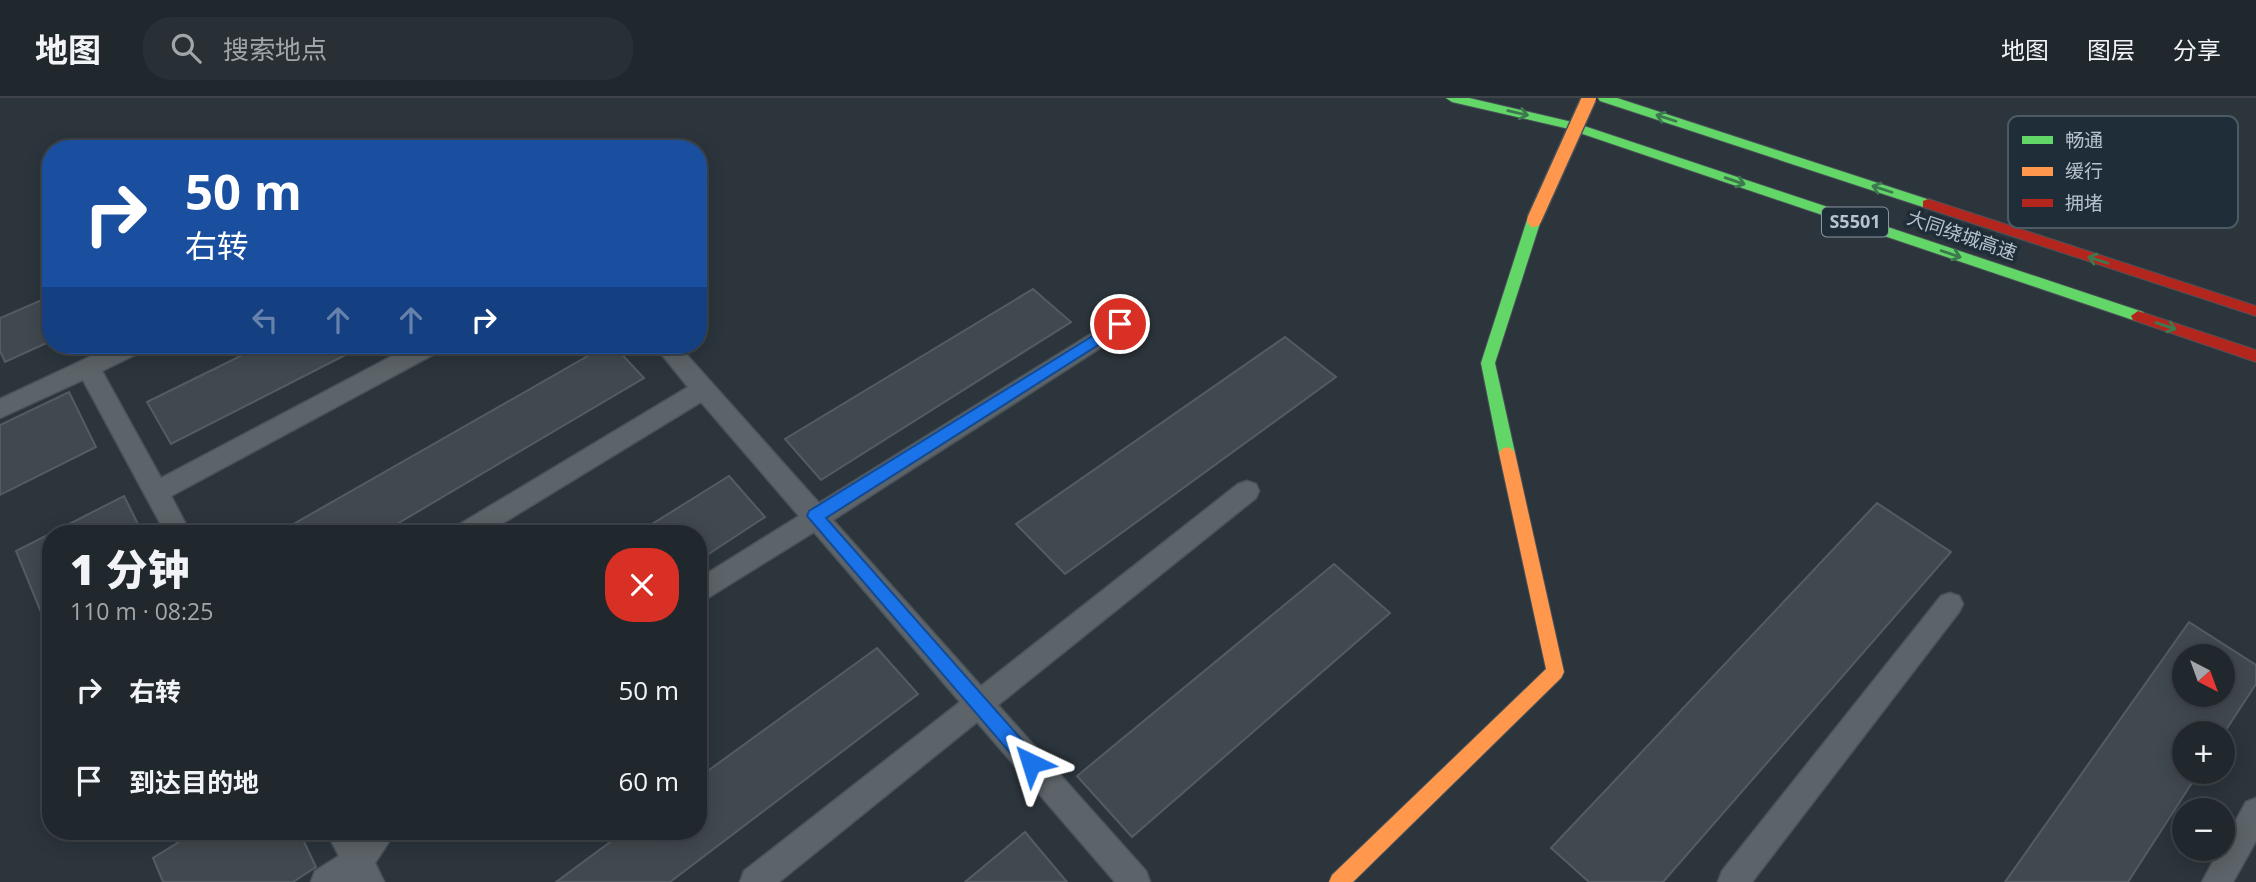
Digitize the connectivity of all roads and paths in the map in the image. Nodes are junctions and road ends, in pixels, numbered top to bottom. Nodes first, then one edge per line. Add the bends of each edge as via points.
1 (1451, 98) edge
2 (1589, 98) edge
3 (1604, 98) edge
4 (2256, 311) edge
5 (1120, 324) dead end
6 (116, 354) edge
7 (415, 354) edge
8 (673, 354) edge
9 (2256, 356) edge
10 (88, 367) junction
11 (704, 389) junction
12 (0, 409) edge
13 (1247, 491) dead end
14 (156, 492) junction
15 (815, 516) junction
16 (174, 525) edge
17 (479, 525) edge
18 (707, 587) edge
19 (1950, 604) dead end
20 (979, 703) junction
21 (2256, 813) edge
22 (346, 840) edge
23 (377, 840) edge
24 (363, 872) edge
25 (326, 882) edge
26 (755, 882) edge
27 (1135, 882) edge
28 (1339, 882) edge
29 (1733, 882) edge
30 (2217, 882) edge

1 -> 9 main road, 大同绕城高速 / S5501 via 1568,125
2 - 28 main road, bridge via 1534,220 1488,363 1555,672
4 -> 3 main road, 大同绕城高速 / S5501
5 - 15 lane
6 - 10 lane
7 - 14 lane
8 - 11 lane
10 - 12 lane
10 - 14 lane
11 - 15 lane
11 - 17 lane
13 - 20 lane
14 - 16 lane
15 - 18 lane
15 - 20 lane
19 - 29 lane
20 - 26 lane
20 - 27 lane
21 - 30 lane
22 - 24 lane
23 - 24 lane
24 - 25 lane

